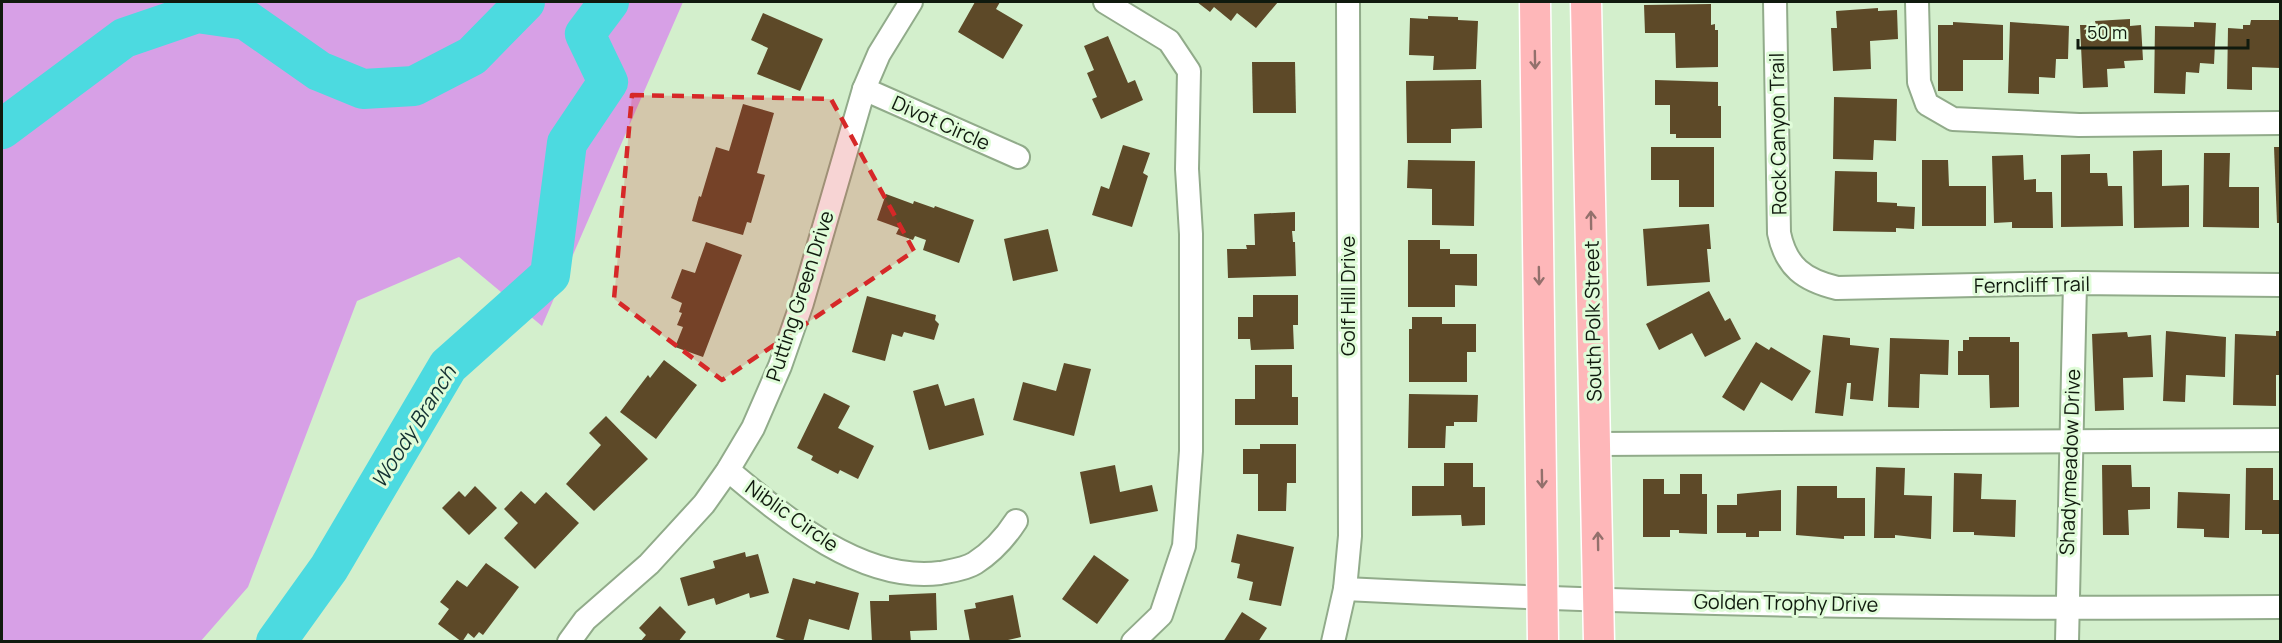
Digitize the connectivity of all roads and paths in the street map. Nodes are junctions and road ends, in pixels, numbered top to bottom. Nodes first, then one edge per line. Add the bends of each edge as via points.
1 (911, 2) edge
2 (1105, 2) edge
3 (1348, 2) edge
4 (1535, 2) edge
5 (1586, 2) edge
6 (1775, 2) edge
7 (1917, 2) edge
8 (864, 89) junction
9 (2280, 123) edge
10 (1018, 157) dead end
11 (1790, 263) joint
12 (2075, 283) junction
13 (2280, 285) edge
14 (2280, 440) edge
15 (2071, 442) junction
16 (1596, 444) junction
17 (729, 470) junction
18 (1016, 521) dead end
19 (1345, 589) junction
20 (1544, 600) junction
21 (1599, 600) junction
22 (2280, 607) edge
23 (2066, 609) junction
24 (574, 640) edge
25 (1133, 642) edge
26 (1333, 642) edge
27 (1544, 642) edge
28 (1599, 642) edge
29 (2067, 642) edge

1 - 8 street, Putting Green Drive via 879,54
2 - 25 street via 1169,41 1189,71 1191,451 1184,546 1161,615
3 - 19 street, Golf Hill Drive via 1350,536
4 -> 20 main road
16 -> 5 main road, South Polk Street
6 - 11 street, Rock Canyon Trail via 1779,233
7 - 9 street via 1919,82 1927,104 1953,119 2079,125
8 - 10 street, Divot Circle
8 - 17 street, Putting Green Drive via 780,366 753,428
11 - 12 street, Ferncliff Trail via 1804,276 1837,288
12 - 13 street, Ferncliff Trail
12 - 15 street, Shadymeadow Drive
14 - 15 street
15 - 16 street
15 - 23 street, Shadymeadow Drive
21 -> 16 main road, South Polk Street
17 - 18 street, Niblic Circle via 772,507 840,551 870,564 924,575 973,564 1002,542
17 - 24 street, Putting Green Drive via 649,564 585,620
19 - 20 street, Golden Trophy Drive
19 - 26 street
20 - 21 street, Golden Trophy Drive
20 - 27 main road
21 - 23 street, Golden Trophy Drive
21 - 28 main road, South Polk Street
22 - 23 street, Golden Trophy Drive
23 - 29 street, Shadymeadow Drive

